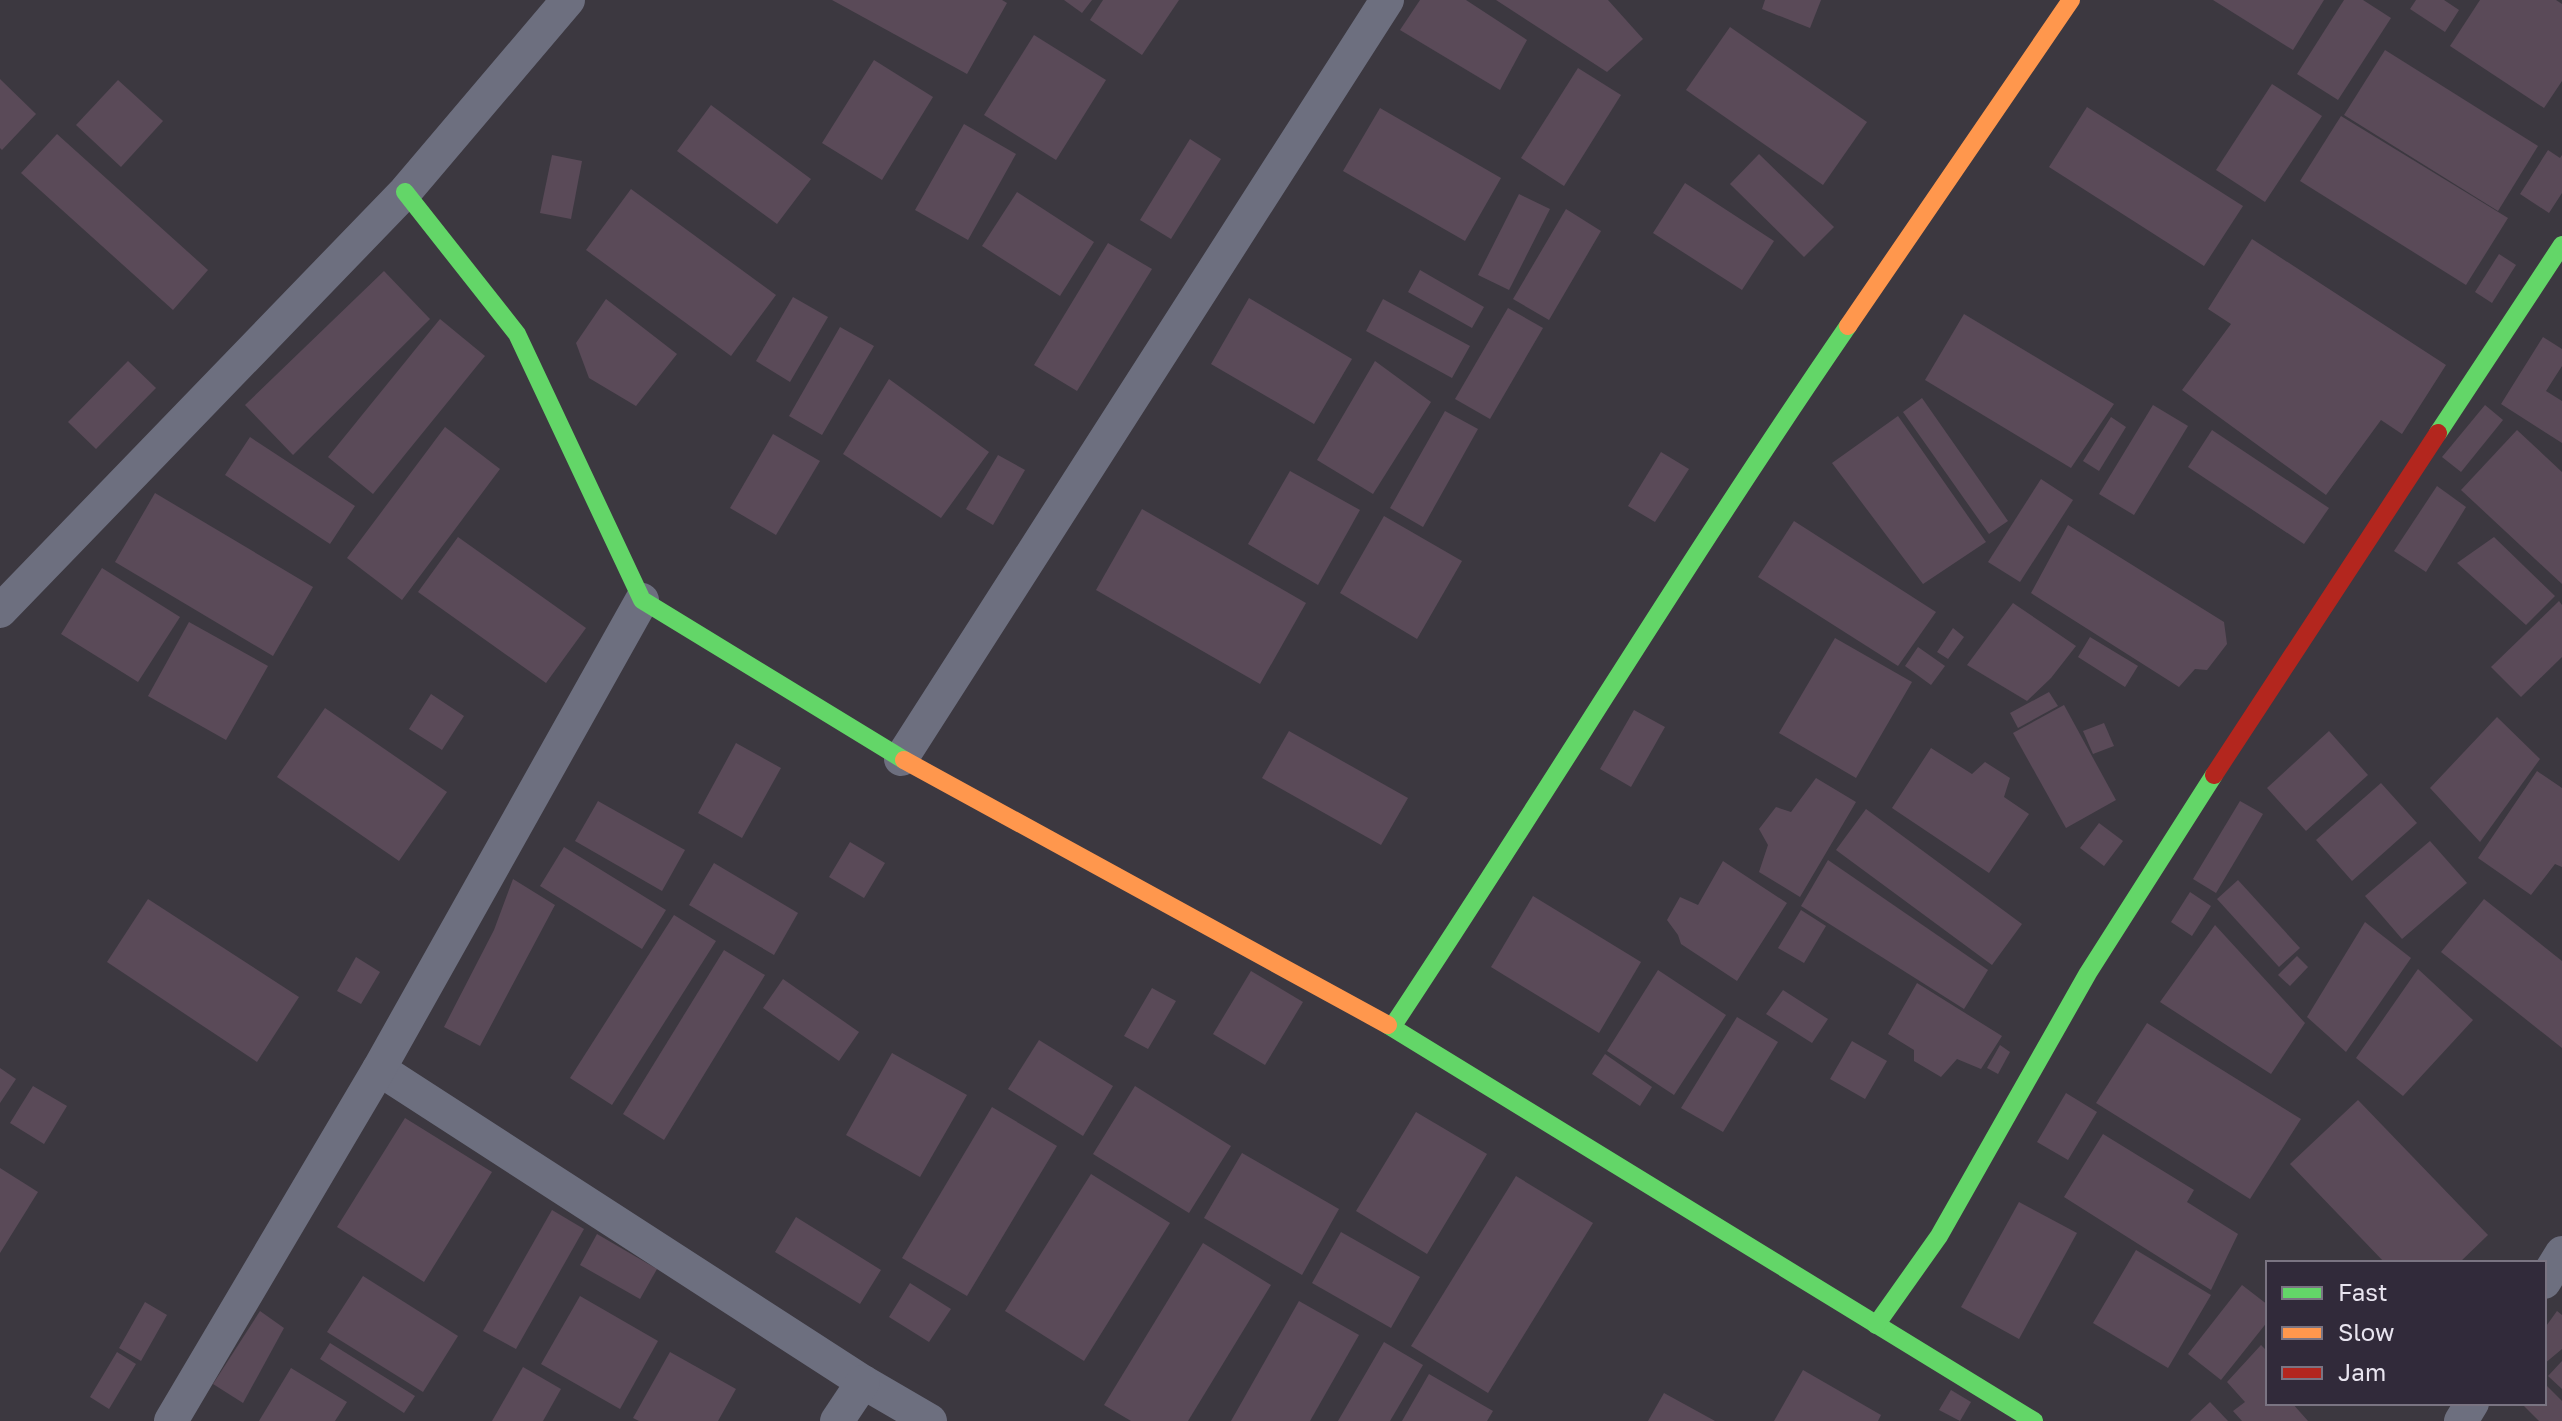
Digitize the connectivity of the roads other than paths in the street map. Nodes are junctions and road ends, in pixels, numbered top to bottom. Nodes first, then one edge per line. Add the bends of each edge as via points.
1 (568, 0) edge
2 (1387, 0) edge
3 (2071, 0) edge
4 (405, 192) junction
5 (2562, 245) edge
6 (642, 600) junction
7 (0, 611) edge
8 (901, 759) junction
9 (1392, 1027) junction
10 (379, 1069) junction
11 (2562, 1253) edge
12 (2546, 1279) edge
13 (1876, 1325) junction
14 (863, 1382) junction
15 (171, 1421) edge
16 (837, 1421) edge
17 (930, 1421) edge
18 (2034, 1421) edge

1 - 4 street
2 - 8 street
3 - 9 street via 1764,448
4 - 6 street via 517,334
4 - 7 street
5 - 13 street via 2088,973 1939,1236
6 - 8 street
6 - 10 street
8 - 9 street
9 - 13 street
10 - 14 street
10 - 15 street
11 - 12 street
13 - 18 street
14 - 16 street
14 - 17 street

